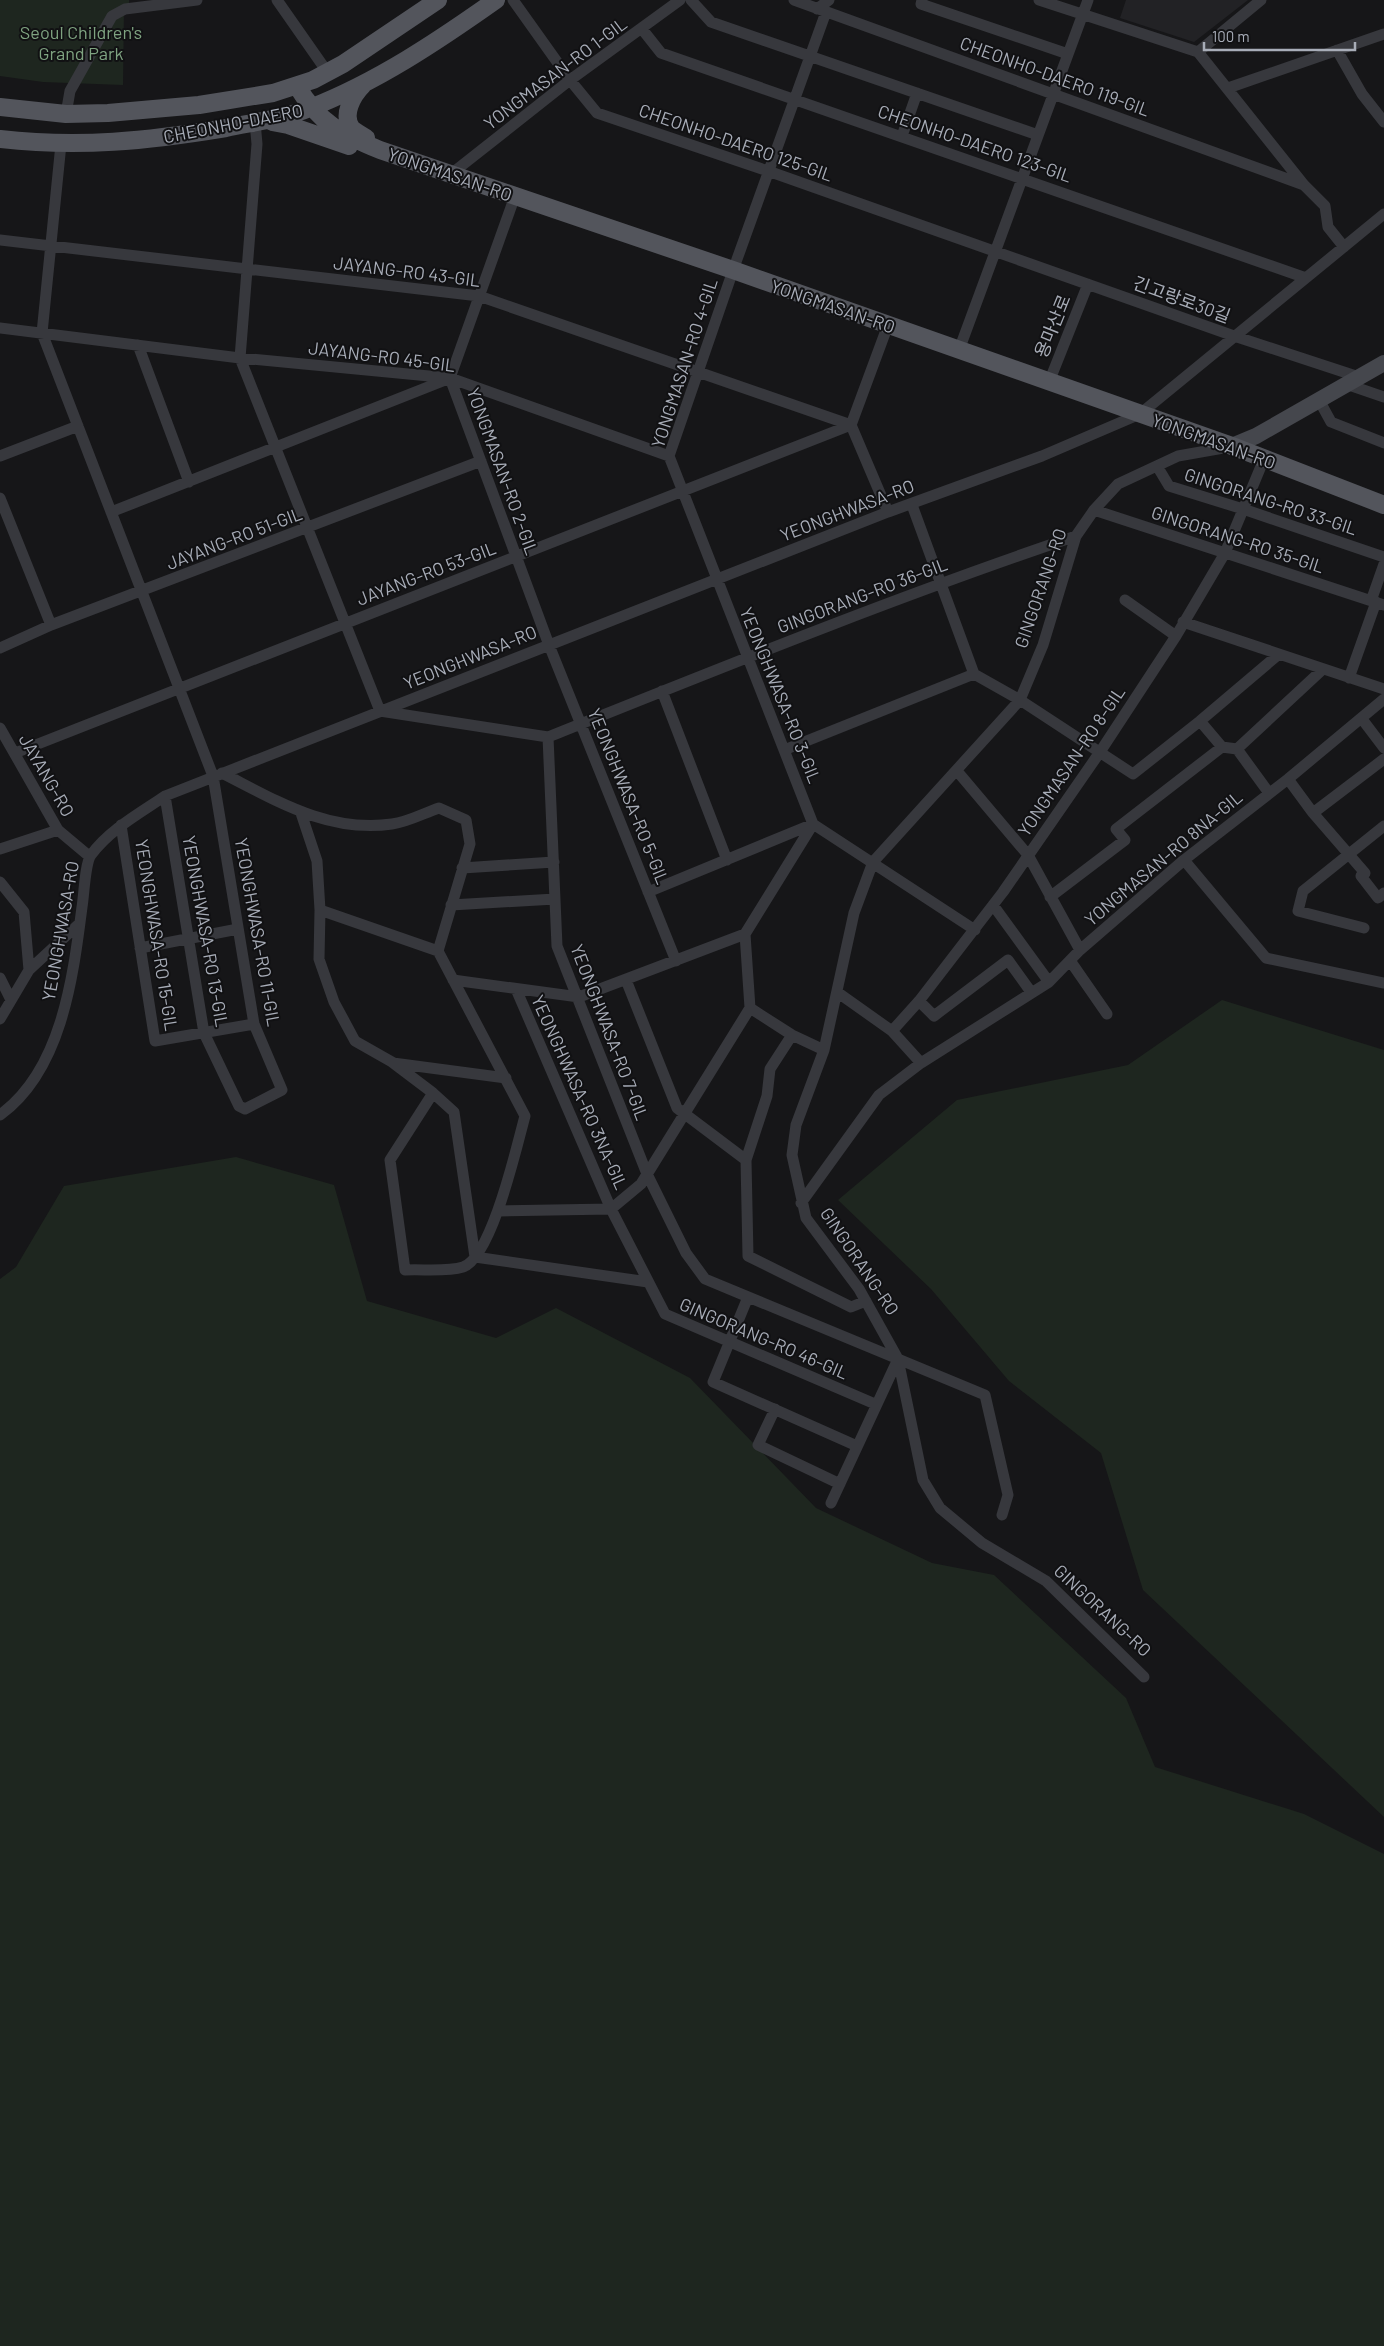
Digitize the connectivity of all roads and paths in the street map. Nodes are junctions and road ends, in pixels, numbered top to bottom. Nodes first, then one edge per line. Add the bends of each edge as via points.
1 (197, 0) edge
2 (276, 0) edge
3 (438, 0) edge
4 (496, 0) edge
5 (513, 0) edge
6 (680, 0) edge
7 (691, 0) edge
8 (794, 0) edge
9 (829, 0) edge
10 (922, 0) edge
11 (1040, 0) edge
12 (1088, 0) edge
13 (1261, 0) edge
14 (132, 4) edge
15 (822, 11) junction
16 (1082, 16) junction
17 (642, 29) junction
18 (1384, 34) edge
19 (1337, 50) junction
20 (1198, 52) junction
21 (1068, 54) junction
22 (810, 56) junction
23 (328, 72) junction
24 (570, 80) junction
25 (365, 83) junction
26 (297, 86) junction
27 (1228, 88) junction
28 (917, 93) junction
29 (1053, 94) junction
30 (794, 99) junction
31 (0, 107) edge
32 (310, 108) junction
33 (66, 114) junction
34 (260, 121) junction
35 (1384, 122) edge
36 (1038, 135) junction
37 (902, 136) junction
38 (0, 139) edge
39 (61, 144) junction
40 (380, 150) junction
41 (768, 171) junction
42 (451, 174) junction
43 (1022, 178) junction
44 (1304, 185) junction
45 (515, 196) junction
46 (1384, 214) edge
47 (0, 240) edge
48 (51, 246) junction
49 (1344, 247) junction
50 (996, 251) junction
51 (245, 269) junction
52 (733, 270) junction
53 (1306, 278) junction
54 (1088, 284) junction
55 (479, 296) junction
56 (888, 325) junction
57 (0, 328) edge
58 (42, 333) junction
59 (1234, 336) junction
60 (138, 345) junction
61 (959, 350) junction
62 (240, 358) junction
63 (1384, 363) edge
64 (698, 372) junction
65 (450, 378) junction
66 (1352, 380) junction
67 (1049, 382) junction
68 (1384, 397) edge
69 (1319, 400) junction
70 (1140, 414) junction
71 (851, 425) junction
72 (78, 426) junction
73 (1384, 443) edge
74 (1232, 446) junction
75 (276, 448) junction
76 (0, 456) edge
77 (669, 456) junction
78 (1264, 459) junction
79 (481, 461) junction
80 (1157, 466) junction
81 (189, 482) junction
82 (683, 491) junction
83 (0, 498) edge
84 (912, 505) junction
85 (1384, 505) edge
86 (1243, 509) junction
87 (1094, 510) junction
88 (111, 512) junction
89 (888, 512) junction
90 (308, 529) junction
91 (1076, 536) junction
92 (1225, 552) junction
93 (516, 556) junction
94 (1384, 557) edge
95 (1384, 564) edge
96 (716, 579) junction
97 (941, 583) junction
98 (141, 592) junction
99 (1125, 600) dead end
100 (1377, 603) edge
101 (1183, 622) junction
102 (346, 623) junction
103 (51, 626) junction
104 (1176, 636) junction
105 (549, 645) junction
106 (0, 648) edge
107 (1279, 654) junction
108 (748, 657) junction
109 (1323, 669) junction
110 (974, 674) junction
111 (1349, 678) junction
112 (179, 688) junction
113 (1384, 689) edge
114 (662, 691) junction
115 (1384, 699) edge
116 (1020, 700) junction
117 (380, 711) junction
118 (1362, 718) junction
119 (1200, 721) junction
120 (581, 724) junction
121 (0, 728) edge
122 (548, 737) junction
123 (1222, 747) junction
124 (1384, 748) edge
125 (1237, 749) junction
126 (784, 750) junction
127 (1100, 752) junction
128 (14, 753) junction
129 (1384, 759) edge
130 (958, 771) junction
131 (218, 774) junction
132 (1288, 779) junction
133 (1269, 793) junction
134 (165, 796) junction
135 (300, 813) junction
136 (1313, 813) junction
137 (813, 824) junction
138 (121, 825) junction
139 (1384, 826) edge
140 (58, 830) junction
141 (0, 849) edge
142 (1349, 854) junction
143 (1028, 855) junction
144 (89, 856) junction
145 (727, 860) junction
146 (1184, 860) junction
147 (554, 862) junction
148 (873, 862) junction
149 (462, 868) junction
150 (0, 882) edge
151 (648, 892) junction
152 (1381, 896) edge
153 (1050, 897) junction
154 (555, 899) junction
155 (451, 905) junction
156 (993, 905) junction
157 (320, 910) junction
158 (80, 923) junction
159 (1364, 928) dead end
160 (238, 929) junction
161 (975, 930) junction
162 (745, 934) junction
163 (189, 938) junction
164 (140, 948) junction
165 (1080, 950) junction
166 (438, 951) junction
167 (676, 960) junction
168 (1071, 962) junction
169 (29, 970) junction
170 (0, 978) edge
171 (453, 980) junction
172 (626, 980) junction
173 (1049, 982) junction
174 (1384, 983) edge
175 (516, 989) junction
176 (837, 992) junction
177 (1031, 992) junction
178 (579, 997) junction
179 (11, 1000) junction
180 (919, 1001) junction
181 (750, 1008) junction
182 (1107, 1014) dead end
183 (0, 1019) edge
184 (254, 1024) junction
185 (892, 1031) junction
186 (204, 1033) junction
187 (792, 1035) junction
188 (824, 1050) junction
189 (392, 1062) junction
190 (921, 1063) junction
191 (506, 1078) junction
192 (282, 1090) joint
193 (433, 1092) junction
194 (0, 1115) edge
195 (685, 1116) junction
196 (746, 1160) junction
197 (647, 1174) junction
198 (801, 1203) junction
199 (612, 1209) junction
200 (499, 1211) junction
201 (475, 1257) junction
202 (648, 1282) junction
203 (748, 1297) junction
204 (866, 1301) junction
205 (730, 1342) junction
206 (898, 1359) junction
207 (875, 1404) junction
208 (775, 1409) junction
209 (857, 1446) junction
210 (840, 1484) junction
211 (832, 1503) dead end
212 (1002, 1515) dead end
213 (1144, 1676) dead end

1 - 14 street
2 - 23 street
3 - 23 main road, CHEONHO-DAERO via 384,39
4 - 25 main road, CHEONHO-DAERO
5 - 24 street, CHEONHO-DAERO 125-GIL
6 - 17 street, YONGMASAN-RO 1-GIL
7 - 22 street via 711,22
8 - 15 street, CHEONHO-DAERO 119-GIL
9 - 15 street
10 - 21 street via 921,4
11 - 16 street
12 - 16 street
13 - 20 street
14 - 33 street via 108,21 70,91
15 - 22 street, YONGMASAN-RO 4-GIL
15 - 29 street, CHEONHO-DAERO 119-GIL
16 - 20 street
16 - 21 street
17 - 24 street, YONGMASAN-RO 1-GIL
17 - 30 street, CHEONHO-DAERO 123-GIL via 661,53
18 - 19 street
19 - 27 street
19 - 35 street via 1362,94
20 - 27 street
21 - 29 street
22 - 28 street
22 - 30 street, YONGMASAN-RO 4-GIL
23 - 26 main road, CHEONHO-DAERO
24 - 41 street, CHEONHO-DAERO 125-GIL via 597,113
24 - 42 street, YONGMASAN-RO 1-GIL
25 - 32 main road, CHEONHO-DAERO
25 - 40 main road via 353,97 348,119 353,130
26 - 32 main road, YONGMASAN-RO
26 - 33 main road, CHEONHO-DAERO via 190,106
27 - 44 street
28 - 36 street
28 - 37 street
29 - 36 street
29 - 44 street, CHEONHO-DAERO 119-GIL
30 - 37 street, CHEONHO-DAERO 123-GIL
30 - 41 street, YONGMASAN-RO 4-GIL
31 - 33 main road, CHEONHO-DAERO
32 - 34 main road, CHEONHO-DAERO
32 - 40 main road, YONGMASAN-RO via 343,133
34 - 39 main road, CHEONHO-DAERO via 136,141
34 - 40 main road via 288,125 352,147
34 - 51 street
36 - 43 street
37 - 43 street, CHEONHO-DAERO 123-GIL
38 - 39 main road, CHEONHO-DAERO
39 - 48 street
40 - 42 main road, YONGMASAN-RO
41 - 50 street, CHEONHO-DAERO 125-GIL
41 - 52 street, YONGMASAN-RO 4-GIL
42 - 45 main road, YONGMASAN-RO
43 - 50 street
43 - 53 street, CHEONHO-DAERO 123-GIL
44 - 49 street via 1325,206 1328,227
45 - 52 main road, YONGMASAN-RO
45 - 55 street, YONGMASAN-RO 2-GIL
46 - 49 street, YEONGHWASA-RO
47 - 48 street, JAYANG-RO 43-GIL
48 - 51 street, JAYANG-RO 43-GIL
48 - 58 street
49 - 53 street, YEONGHWASA-RO
50 - 54 street, 긴고랑로30길
50 - 61 street
51 - 55 street, JAYANG-RO 43-GIL
51 - 62 street
52 - 56 main road, YONGMASAN-RO
52 - 64 street, YONGMASAN-RO 4-GIL
53 - 59 street, YEONGHWASA-RO
54 - 59 street, 긴고랑로30길
54 - 67 street, 용마산로
55 - 64 street, JAYANG-RO 43-GIL
55 - 65 street, YONGMASAN-RO 2-GIL
56 - 61 main road, YONGMASAN-RO
56 - 71 street
57 - 58 street, JAYANG-RO 45-GIL
58 - 60 street, JAYANG-RO 45-GIL
58 - 72 street, YEONGHWASA-RO 11-GIL
59 - 66 street, 긴고랑로30길
59 - 70 street, YEONGHWASA-RO
60 - 62 street, JAYANG-RO 45-GIL
60 - 81 street
61 - 67 main road, YONGMASAN-RO
62 - 65 street, JAYANG-RO 45-GIL
62 - 75 street
63 - 66 main road, GINGORANG-RO
64 - 71 street, JAYANG-RO 43-GIL
64 - 77 street, YONGMASAN-RO 4-GIL
65 - 75 street
65 - 77 street, JAYANG-RO 45-GIL
65 - 79 street, YONGMASAN-RO 2-GIL
66 - 68 street, 긴고랑로30길
66 - 69 main road, GINGORANG-RO
67 - 70 main road, YONGMASAN-RO
69 - 73 street via 1330,422
69 - 74 main road, GINGORANG-RO
70 - 74 main road, YONGMASAN-RO
70 - 84 street, YEONGHWASA-RO via 1042,456
71 - 82 street, JAYANG-RO 53-GIL
71 - 89 street
72 - 76 street
72 - 88 street, YEONGHWASA-RO 11-GIL
74 - 78 main road, YONGMASAN-RO
74 - 80 street, GINGORANG-RO via 1178,456
75 - 81 street
75 - 90 street
77 - 82 street, YONGMASAN-RO 4-GIL
78 - 85 main road, YONGMASAN-RO
78 - 86 street, YONGMASAN-RO 8-GIL
79 - 90 street, JAYANG-RO 51-GIL
79 - 93 street, YONGMASAN-RO 2-GIL
80 - 86 street, GINGORANG-RO 33-GIL via 1169,486
80 - 87 street, GINGORANG-RO via 1118,484
81 - 88 street
82 - 93 street, JAYANG-RO 53-GIL
82 - 96 street, YONGMASAN-RO 4-GIL
83 - 103 street
84 - 89 street, YEONGHWASA-RO
84 - 97 street
86 - 92 street, YONGMASAN-RO 8-GIL
86 - 94 street, GINGORANG-RO 33-GIL
87 - 91 street, GINGORANG-RO
87 - 92 street, GINGORANG-RO 35-GIL
88 - 98 street, YEONGHWASA-RO 11-GIL
89 - 96 street, YEONGHWASA-RO
90 - 98 street, JAYANG-RO 51-GIL
90 - 102 street
91 - 97 street, GINGORANG-RO 36-GIL
91 - 116 street, GINGORANG-RO via 1043,645
92 - 100 street, GINGORANG-RO 35-GIL
92 - 101 street, YONGMASAN-RO 8-GIL
93 - 102 street, JAYANG-RO 53-GIL
93 - 105 street, YONGMASAN-RO 2-GIL
95 - 100 street
96 - 105 street, YEONGHWASA-RO
96 - 108 street, YEONGHWASA-RO 3-GIL
97 - 108 street, GINGORANG-RO 36-GIL
97 - 110 street
98 - 103 street, JAYANG-RO 51-GIL
98 - 112 street, YEONGHWASA-RO 11-GIL
99 - 104 street
100 - 111 street
101 - 104 street, YONGMASAN-RO 8-GIL
101 - 107 street
102 - 112 street, JAYANG-RO 53-GIL
102 - 117 street
103 - 106 street, JAYANG-RO 51-GIL
104 - 127 street, YONGMASAN-RO 8-GIL
105 - 117 street, YEONGHWASA-RO
105 - 120 street, YEONGHWASA-RO 5-GIL
107 - 109 street
107 - 119 street
108 - 114 street, GINGORANG-RO 36-GIL
108 - 126 street, YEONGHWASA-RO 3-GIL
109 - 111 street
109 - 125 street
110 - 116 street
110 - 126 street
111 - 113 street
112 - 128 street, JAYANG-RO 53-GIL
112 - 131 street, YEONGHWASA-RO 11-GIL
114 - 120 street, GINGORANG-RO 36-GIL
114 - 145 street
115 - 118 street, YONGMASAN-RO 8NA-GIL
116 - 127 street
116 - 130 street, GINGORANG-RO
117 - 122 street
117 - 131 street, YEONGHWASA-RO
118 - 124 street
118 - 132 street, YONGMASAN-RO 8NA-GIL
119 - 123 street
119 - 127 street via 1133,774
120 - 122 street, GINGORANG-RO 36-GIL
120 - 151 street, YEONGHWASA-RO 5-GIL
121 - 128 street, JAYANG-RO
122 - 147 street, YEONGHWASA-RO 7-GIL
123 - 125 street
123 - 153 street via 1116,829 1125,840
125 - 133 street, YONGMASAN-RO 8NA-GIL
126 - 137 street, YEONGHWASA-RO 3-GIL
127 - 143 street, YONGMASAN-RO 8-GIL
128 - 140 street, JAYANG-RO
129 - 136 street
130 - 143 street
130 - 148 street, GINGORANG-RO
131 - 134 street, YEONGHWASA-RO
131 - 135 street
131 - 160 street, YEONGHWASA-RO 11-GIL
132 - 133 street, YONGMASAN-RO 8NA-GIL
132 - 136 street
133 - 146 street, YONGMASAN-RO 8NA-GIL
134 - 138 street, YEONGHWASA-RO
134 - 163 street, YEONGHWASA-RO 13-GIL
135 - 149 street via 353,826 393,824 439,808 466,820 470,844
135 - 157 street via 317,861
136 - 142 street
137 - 145 street
137 - 148 street
137 - 162 street
138 - 144 street, YEONGHWASA-RO
138 - 164 street, YEONGHWASA-RO 15-GIL
139 - 142 street
140 - 141 street
140 - 144 street, JAYANG-RO
142 - 152 street via 1365,873 1360,876
142 - 159 street via 1303,891 1298,911
143 - 153 street
143 - 156 street, YONGMASAN-RO 8-GIL
144 - 158 street, YEONGHWASA-RO
145 - 151 street
146 - 165 street, YONGMASAN-RO 8NA-GIL
146 - 174 street via 1266,958
147 - 149 street
147 - 154 street, YEONGHWASA-RO 7-GIL
148 - 161 street
148 - 176 street, GINGORANG-RO via 854,913
149 - 155 street
150 - 169 street via 24,912
151 - 167 street, YEONGHWASA-RO 5-GIL
153 - 165 street
154 - 155 street
154 - 178 street, YEONGHWASA-RO 7-GIL via 557,946
155 - 166 street
156 - 161 street, YONGMASAN-RO 8-GIL
156 - 173 street
157 - 166 street
157 - 189 street via 319,958 334,1002 355,1041
158 - 169 street
158 - 194 street, YEONGHWASA-RO via 73,976 62,1019 36,1076
160 - 163 street
160 - 184 street, YEONGHWASA-RO 11-GIL
161 - 180 street, YONGMASAN-RO 8-GIL
162 - 167 street
162 - 181 street
163 - 164 street
163 - 186 street, YEONGHWASA-RO 13-GIL
164 - 186 street, YEONGHWASA-RO 15-GIL via 155,1041
165 - 168 street, YONGMASAN-RO 8NA-GIL
166 - 171 street
167 - 172 street
168 - 173 street, YONGMASAN-RO 8NA-GIL
168 - 182 street
169 - 179 street
170 - 179 street
171 - 175 street
171 - 191 street
172 - 178 street
172 - 195 street via 677,1108
173 - 177 street, YONGMASAN-RO 8NA-GIL
175 - 178 street
175 - 199 street, YEONGHWASA-RO 3NA-GIL
176 - 185 street
176 - 188 street, GINGORANG-RO
177 - 180 street via 1008,960 934,1016
177 - 190 street, YONGMASAN-RO 8NA-GIL
178 - 197 street, YEONGHWASA-RO 7-GIL
179 - 183 street
180 - 185 street, YONGMASAN-RO 8-GIL
181 - 187 street
181 - 195 street
184 - 186 street, YEONGHWASA-RO 15-GIL
184 - 192 street, YEONGHWASA-RO 11-GIL
185 - 190 street
186 - 192 street, YEONGHWASA-RO 13-GIL via 239,1106 245,1109
187 - 188 street
187 - 196 street via 770,1069 768,1096
188 - 198 street, GINGORANG-RO via 796,1125 792,1154
189 - 191 street
189 - 193 street
190 - 198 street, YONGMASAN-RO 8NA-GIL via 880,1095
191 - 200 street via 526,1116
193 - 201 street via 454,1112
193 - 201 street via 390,1160 405,1270 464,1267
195 - 196 street
195 - 197 street
196 - 204 street via 748,1256 851,1307
197 - 199 street via 641,1184
197 - 203 street, YEONGHWASA-RO 7-GIL via 686,1253 705,1279
198 - 204 street, GINGORANG-RO via 806,1218
199 - 200 street
199 - 202 street, GINGORANG-RO 46-GIL
200 - 201 street
201 - 202 street
202 - 205 street, GINGORANG-RO 46-GIL via 665,1314
203 - 205 street
203 - 206 street, YEONGHWASA-RO 7-GIL
204 - 206 street, GINGORANG-RO
205 - 207 street, GINGORANG-RO 46-GIL
205 - 208 street via 713,1382
206 - 207 street
206 - 212 street, YEONGHWASA-RO 7-GIL via 985,1395 1008,1495
206 - 213 street, GINGORANG-RO via 923,1480 940,1508 982,1542 1046,1581
207 - 209 street
208 - 209 street
208 - 210 street via 758,1445
209 - 210 street
210 - 211 street

